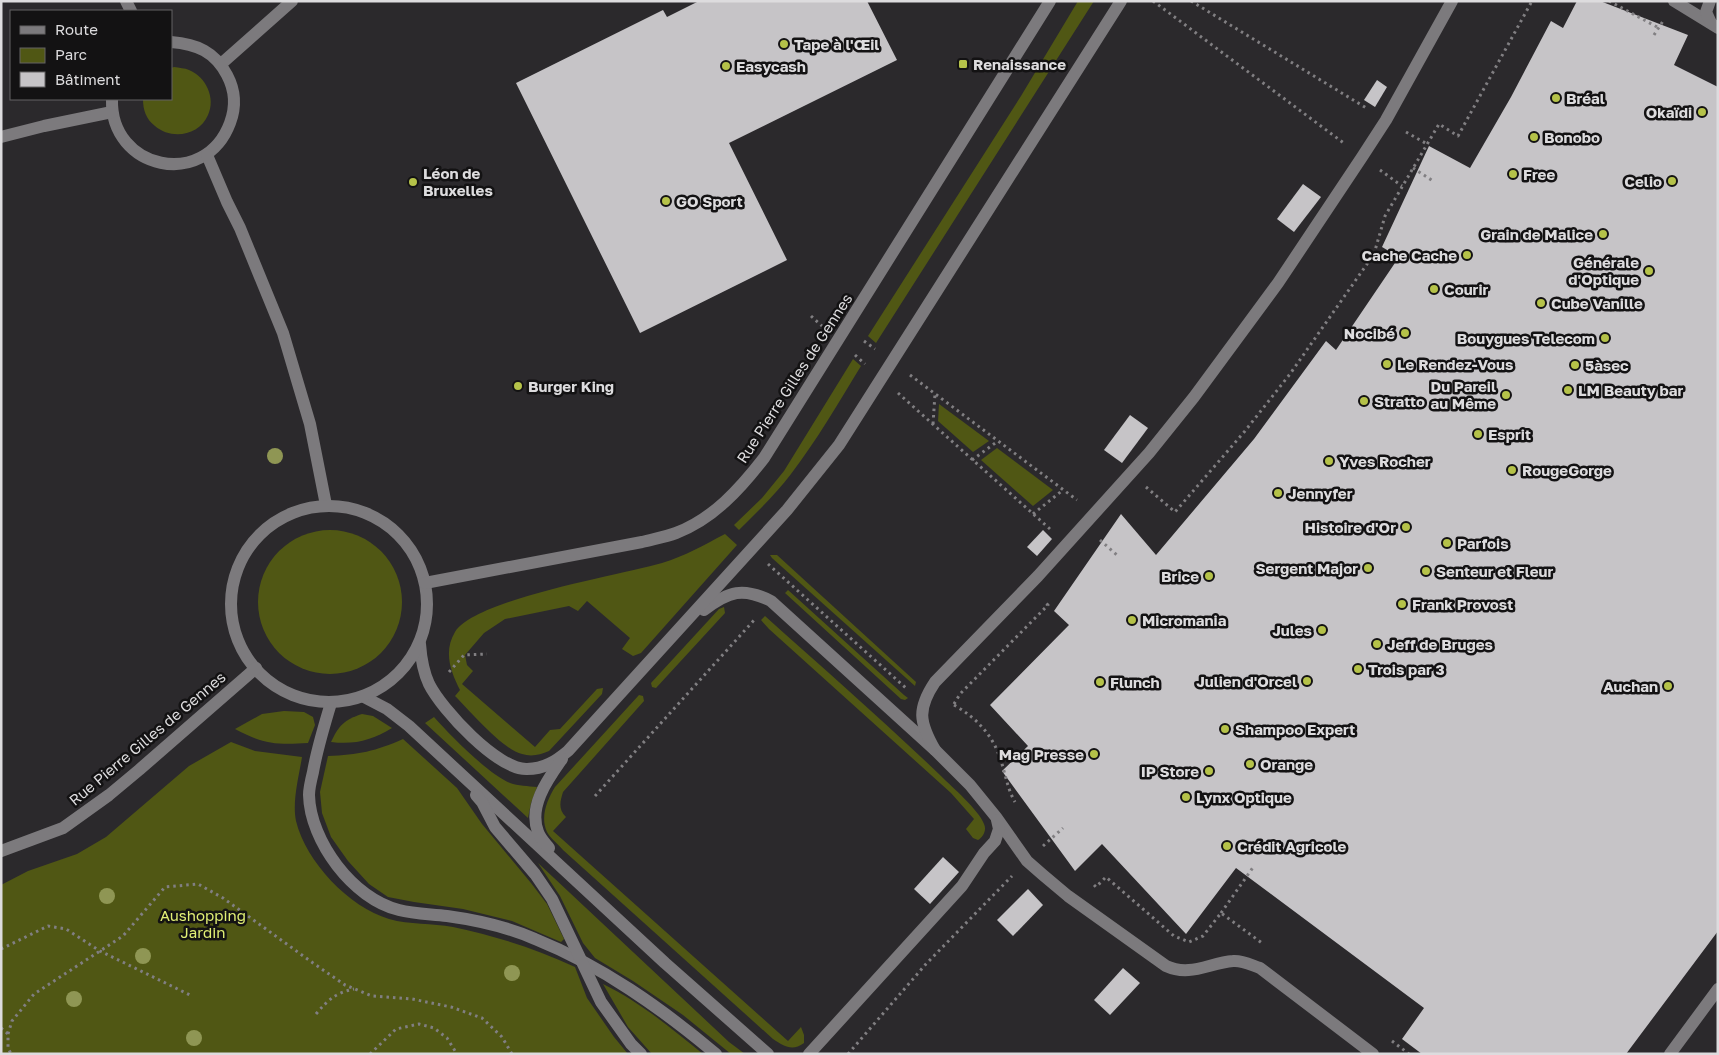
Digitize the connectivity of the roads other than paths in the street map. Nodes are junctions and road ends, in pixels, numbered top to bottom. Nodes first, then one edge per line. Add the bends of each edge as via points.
1 (292, 1) edge
2 (1050, 1) edge
3 (1121, 1) edge
4 (1452, 1) edge
5 (1674, 1) edge
6 (1710, 1) edge
7 (1714, 25) edge
8 (172, 42) edge
9 (221, 64) junction
10 (112, 100) edge
11 (112, 112) junction
12 (1, 137) edge
13 (207, 154) junction
14 (326, 505) junction
15 (425, 583) junction
16 (673, 636) junction
17 (420, 644) junction
18 (256, 668) junction
19 (364, 697) junction
20 (331, 703) junction
21 (935, 750) junction
22 (568, 751) junction
23 (452, 765) junction
24 (996, 817) junction
25 (1, 851) edge
26 (569, 874) junction
27 (580, 960) junction
28 (1718, 989) edge
29 (641, 1054) edge
30 (716, 1054) edge
31 (768, 1054) edge
32 (809, 1054) edge
33 (1373, 1054) edge
34 (1670, 1054) edge

1 - 9 street
2 - 15 street, Rue Pierre Gilles de Gennes via 764,458 741,487 712,513 676,533
3 - 16 street via 839,445 818,474
4 - 21 street via 1362,157 1278,283 1194,397 1095,514 935,682 925,697 922,718 925,733
5 - 7 street
6 - 7 street via 1706,12
8 - 9 street via 188,43 206,51
9 - 13 street via 233,86 234,112 225,136
10 - 11 street
11 - 12 street
11 - 13 street via 120,136 137,154 160,164 185,164
13 - 14 street via 283,333 310,424
14 - 15 street via 352,506 384,522 414,554
14 - 18 street via 300,508 276,520 244,552 232,584 231,621 242,652
15 - 17 street via 427,617
16 - 21 street via 717,600 736,593 755,593 771,601
16 - 22 street
17 - 19 street via 395,677
17 - 22 street via 421,663 440,701 495,757 512,767 526,770 543,767
18 - 20 street via 270,684 293,697
18 - 25 street, Rue Pierre Gilles de Gennes via 132,776 63,828
19 - 20 street
19 - 23 street via 387,709
20 - 27 street via 317,750 309,794 313,823 326,850 346,878 369,897 398,910 491,925 534,938
21 - 24 street
22 - 26 street via 551,774 535,811 538,833
23 - 26 street
23 - 27 street via 482,802 495,827 552,899
24 - 32 street via 999,829 995,841 962,886
24 - 33 street via 1027,861 1068,896 1166,966 1185,971 1234,961 1260,968
26 - 31 street
27 - 29 street via 602,1002 630,1044
27 - 30 street via 678,1022
28 - 34 street

